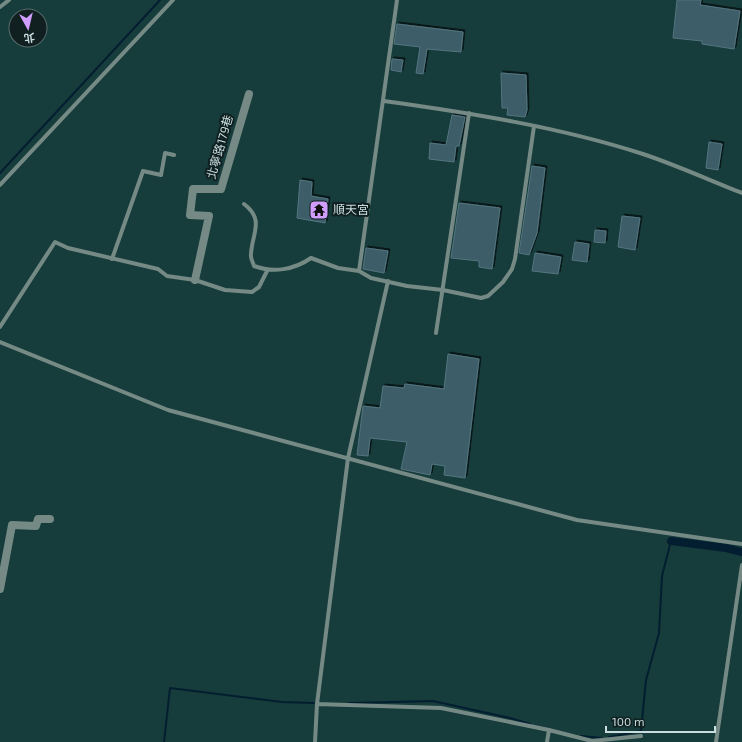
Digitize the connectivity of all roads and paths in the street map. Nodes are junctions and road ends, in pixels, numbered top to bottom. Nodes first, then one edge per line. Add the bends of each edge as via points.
1 (8, 0) edge
2 (173, 0) edge
3 (397, 0) edge
4 (0, 7) edge
5 (249, 94) dead end
6 (384, 100) junction
7 (469, 112) junction
8 (534, 126) junction
9 (174, 155) dead end
10 (0, 186) edge
11 (742, 193) edge
12 (244, 204) dead end
13 (112, 259) junction
14 (267, 271) junction
15 (358, 271) junction
16 (195, 280) junction
17 (388, 281) junction
18 (443, 290) junction
19 (0, 327) edge
20 (436, 333) dead end
21 (0, 342) edge
22 (348, 458) junction
23 (50, 519) dead end
24 (742, 544) edge
25 (742, 566) edge
26 (0, 589) edge
27 (317, 704) junction
28 (549, 730) junction
29 (641, 736) dead end
30 (315, 742) edge
31 (547, 742) edge
32 (716, 742) edge

1 - 4 lane
2 - 10 lane
3 - 6 lane
5 - 16 street, 北寧路179巷 via 220,189 192,189 190,215 209,216
6 - 7 lane
6 - 15 lane
7 - 8 lane
7 - 18 lane
8 - 11 lane via 644,154
8 - 18 lane via 512,269 488,296 481,298
9 - 13 lane via 165,153 161,175 143,171
12 - 14 lane via 252,210 257,225 250,255 254,266
13 - 16 lane via 158,269 167,276
13 - 19 lane via 68,248 55,242
14 - 15 lane via 302,265 311,258 338,268
14 - 16 lane via 259,287 252,292 225,290
15 - 17 lane via 371,278
17 - 18 lane via 406,286
17 - 22 lane
18 - 20 lane
21 - 22 lane via 168,410
22 - 24 lane via 577,520
22 - 27 lane
23 - 26 street via 38,519 36,526 12,525
25 - 32 lane
27 - 28 lane via 441,708
27 - 30 lane
28 - 29 lane via 592,741
28 - 31 lane

